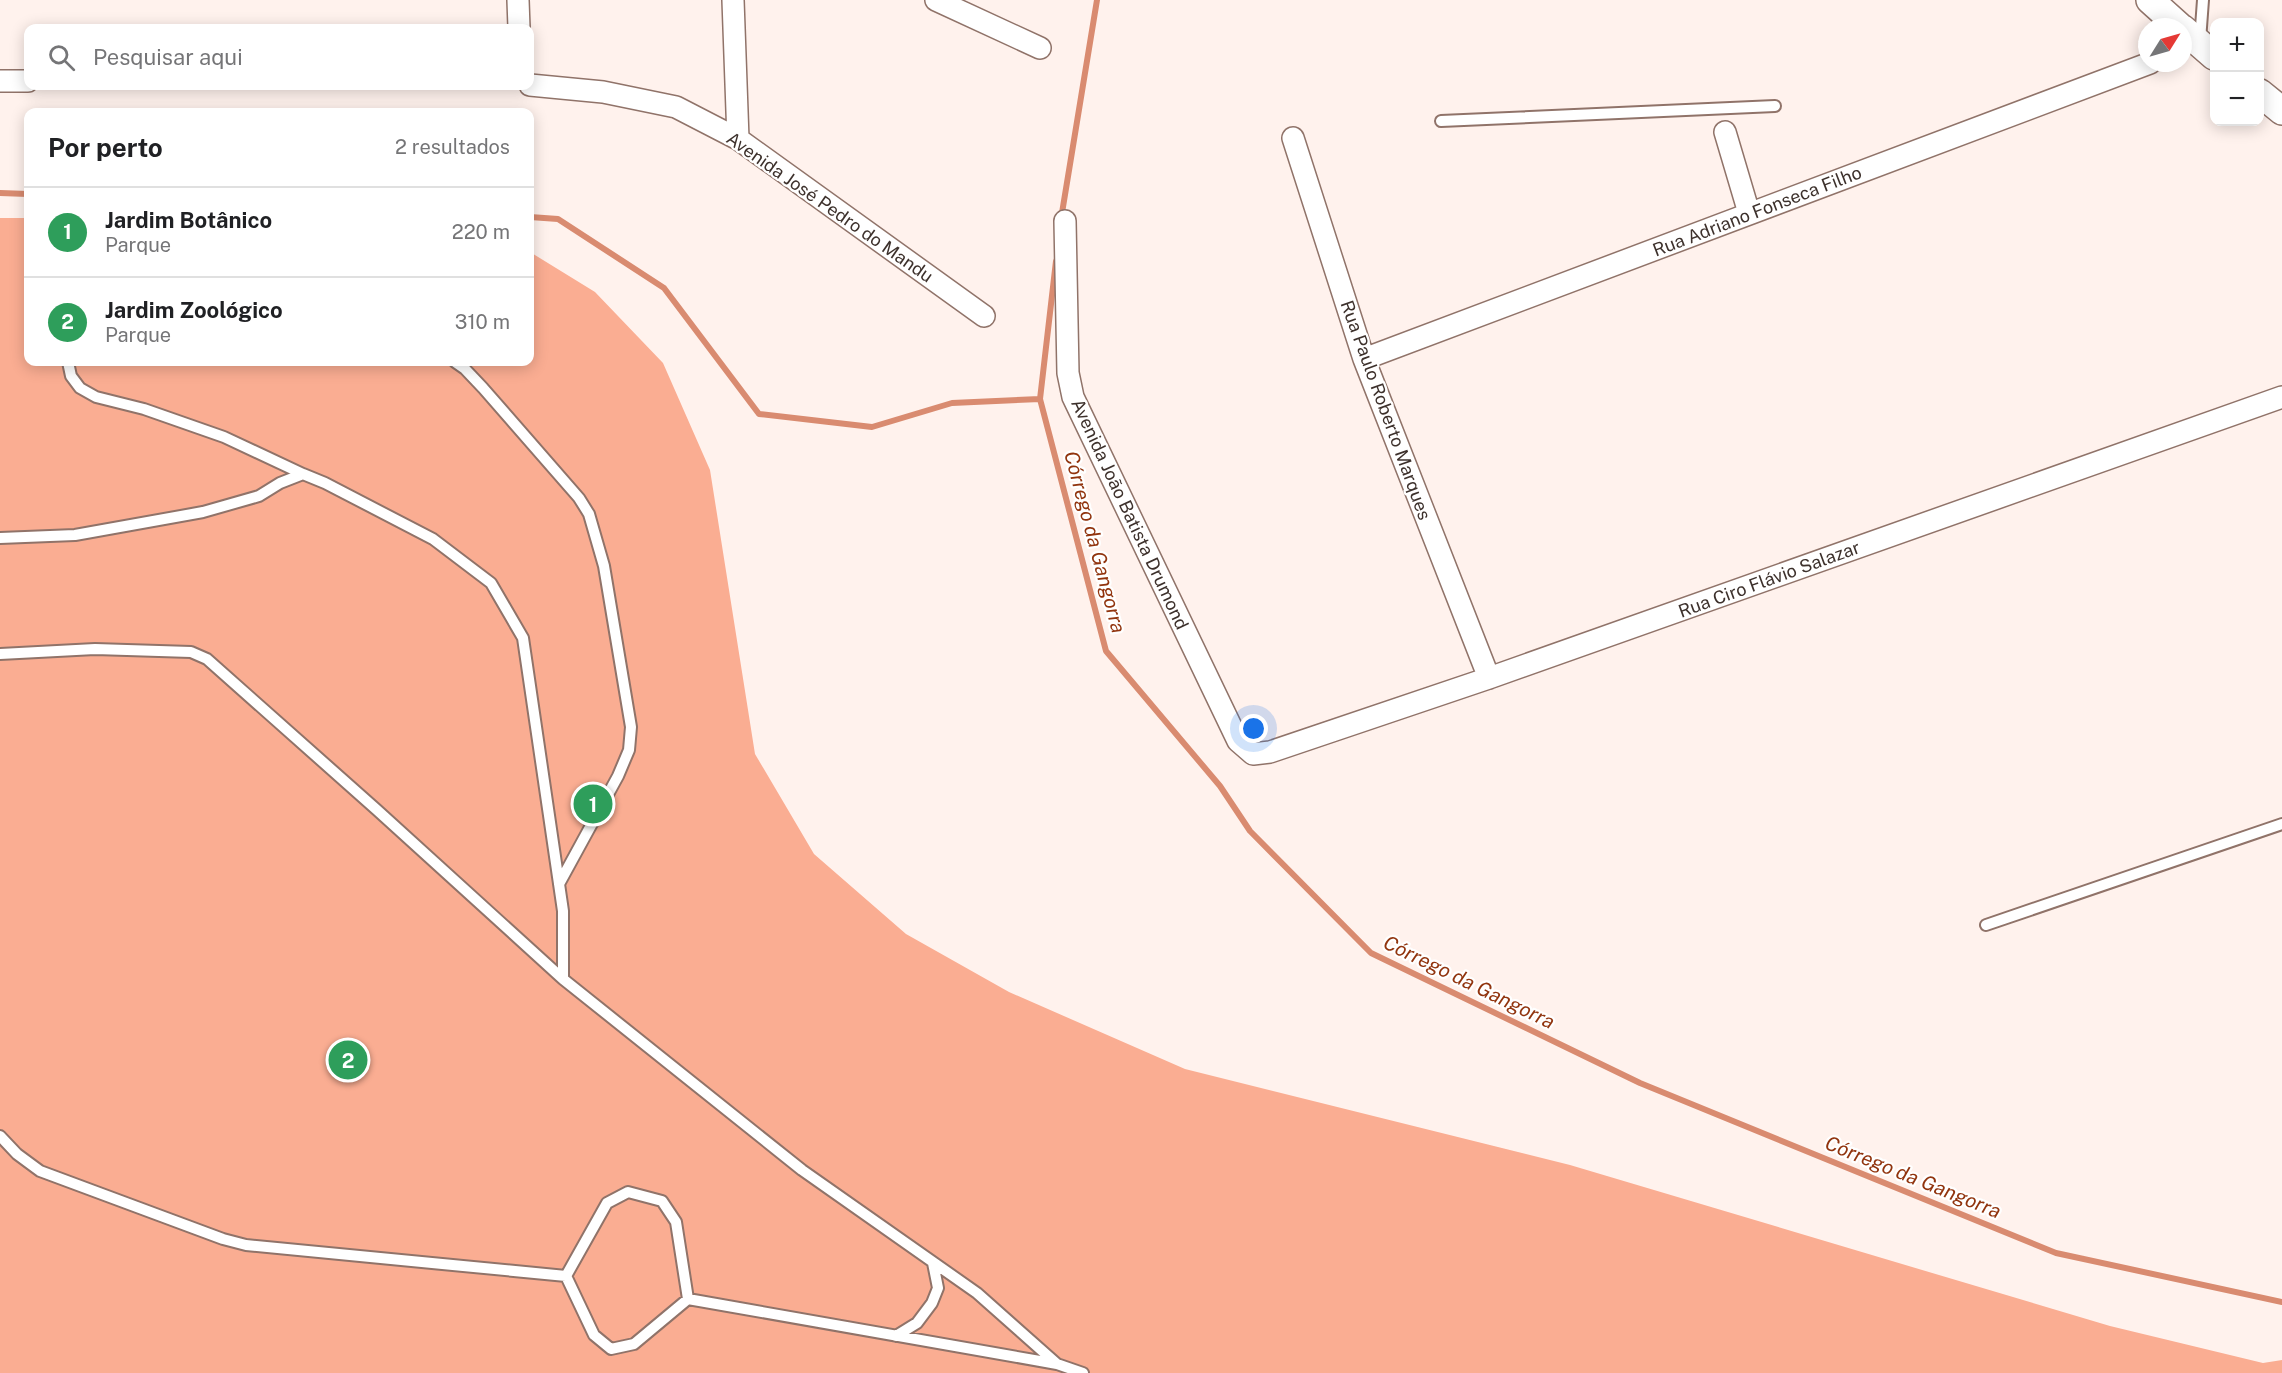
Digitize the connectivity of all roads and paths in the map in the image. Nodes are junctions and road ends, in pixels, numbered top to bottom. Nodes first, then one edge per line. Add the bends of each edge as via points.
1 (518, 0) edge
2 (733, 0) edge
3 (936, 0) edge
4 (2150, 0) edge
5 (2203, 0) edge
6 (2168, 18) edge
7 (519, 24) edge
8 (2192, 41) edge
9 (1040, 48) dead end
10 (2138, 67) edge
11 (0, 81) edge
12 (24, 81) edge
13 (534, 85) edge
14 (2264, 97) edge
15 (1775, 106) dead end
16 (1720, 109) junction
17 (2282, 111) edge
18 (1441, 121) dead end
19 (1725, 132) joint
20 (1293, 138) dead end
21 (738, 139) junction
22 (1749, 213) junction
23 (1065, 221) dead end
24 (984, 316) dead end
25 (1364, 359) junction
26 (69, 366) edge
27 (460, 366) edge
28 (2282, 397) edge
29 (303, 474) junction
30 (0, 538) edge
31 (0, 654) edge
32 (1489, 678) junction
33 (1253, 753) joint
34 (2282, 824) edge
35 (559, 884) junction
36 (1986, 925) dead end
37 (562, 978) junction
38 (0, 1136) edge
39 (933, 1263) junction
40 (566, 1276) junction
41 (688, 1299) junction
42 (896, 1336) junction
43 (1057, 1364) junction
44 (1083, 1373) edge

1 - 7 street
2 - 21 street
3 - 9 street
4 - 6 street
5 - 8 lane
10 - 22 street, Rua Adriano Fonseca Filho
11 - 12 street
13 - 21 street, Avenida José Pedro do Mandu via 603,92 676,107
14 - 17 street
15 - 16 lane
16 - 18 lane
16 - 19 lane
19 - 22 street
20 - 25 street, Rua Paulo Roberto Marques
21 - 24 street, Avenida José Pedro do Mandu
22 - 25 street, Rua Adriano Fonseca Filho
23 - 33 street, Avenida João Batista Drumond via 1068,373 1073,397 1238,741
25 - 32 street, Rua Paulo Roberto Marques
26 - 29 lane via 80,388 96,397 225,436
27 - 35 lane via 579,498 589,514 604,566 631,727 629,750
28 - 32 street, Rua Ciro Flávio Salazar
29 - 30 lane via 259,496 203,512 75,535
29 - 35 lane via 433,539 491,583 523,638
31 - 37 lane via 95,649 191,652 207,659
32 - 33 street, Rua Ciro Flávio Salazar via 1270,752
34 - 36 lane
35 - 37 lane via 563,911
37 - 39 lane via 802,1170
38 - 40 lane via 40,1171 246,1245
39 - 42 lane via 938,1288 932,1303 917,1323
39 - 43 lane via 977,1293
40 - 41 lane via 594,1335 611,1349 634,1344
40 - 41 lane via 607,1203 628,1192 662,1201 676,1222
41 - 42 lane
42 - 43 lane
43 - 44 lane

